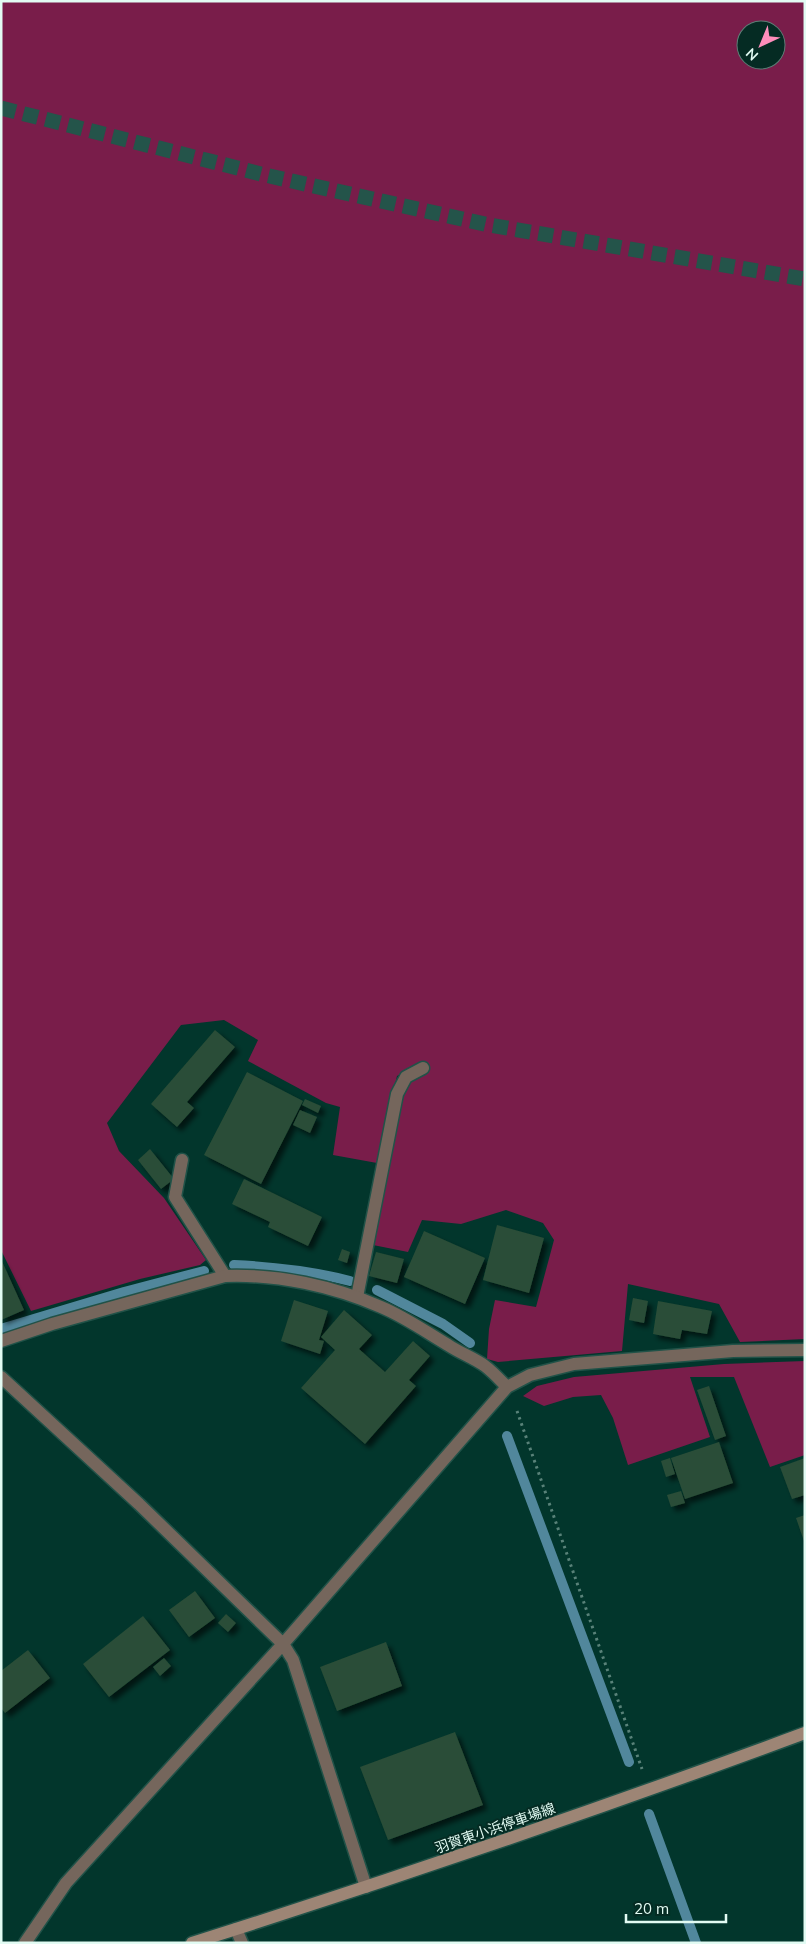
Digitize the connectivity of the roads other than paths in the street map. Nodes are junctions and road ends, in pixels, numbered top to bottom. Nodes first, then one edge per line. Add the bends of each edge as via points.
1 (423, 1068) dead end
2 (182, 1160) dead end
3 (224, 1276) junction
4 (357, 1297) junction
5 (1, 1341) edge
6 (805, 1350) edge
7 (1, 1376) edge
8 (507, 1387) junction
9 (283, 1644) junction
10 (805, 1733) edge
11 (366, 1888) junction
12 (236, 1928) junction
13 (25, 1943) edge
14 (192, 1943) edge
15 (242, 1943) edge

1 - 4 street via 406,1078 397,1094
2 - 3 street via 175,1197
3 - 4 street via 273,1277
3 - 5 street
4 - 8 street via 414,1324 484,1366
6 - 8 street via 574,1364 530,1375
7 - 9 street
8 - 9 street
9 - 11 street via 292,1660
9 - 13 street via 66,1883
10 - 11 main road, 羽賀東小浜停車場線
11 - 12 main road, 羽賀東小浜停車場線
12 - 14 main road, 羽賀東小浜停車場線
12 - 15 street

